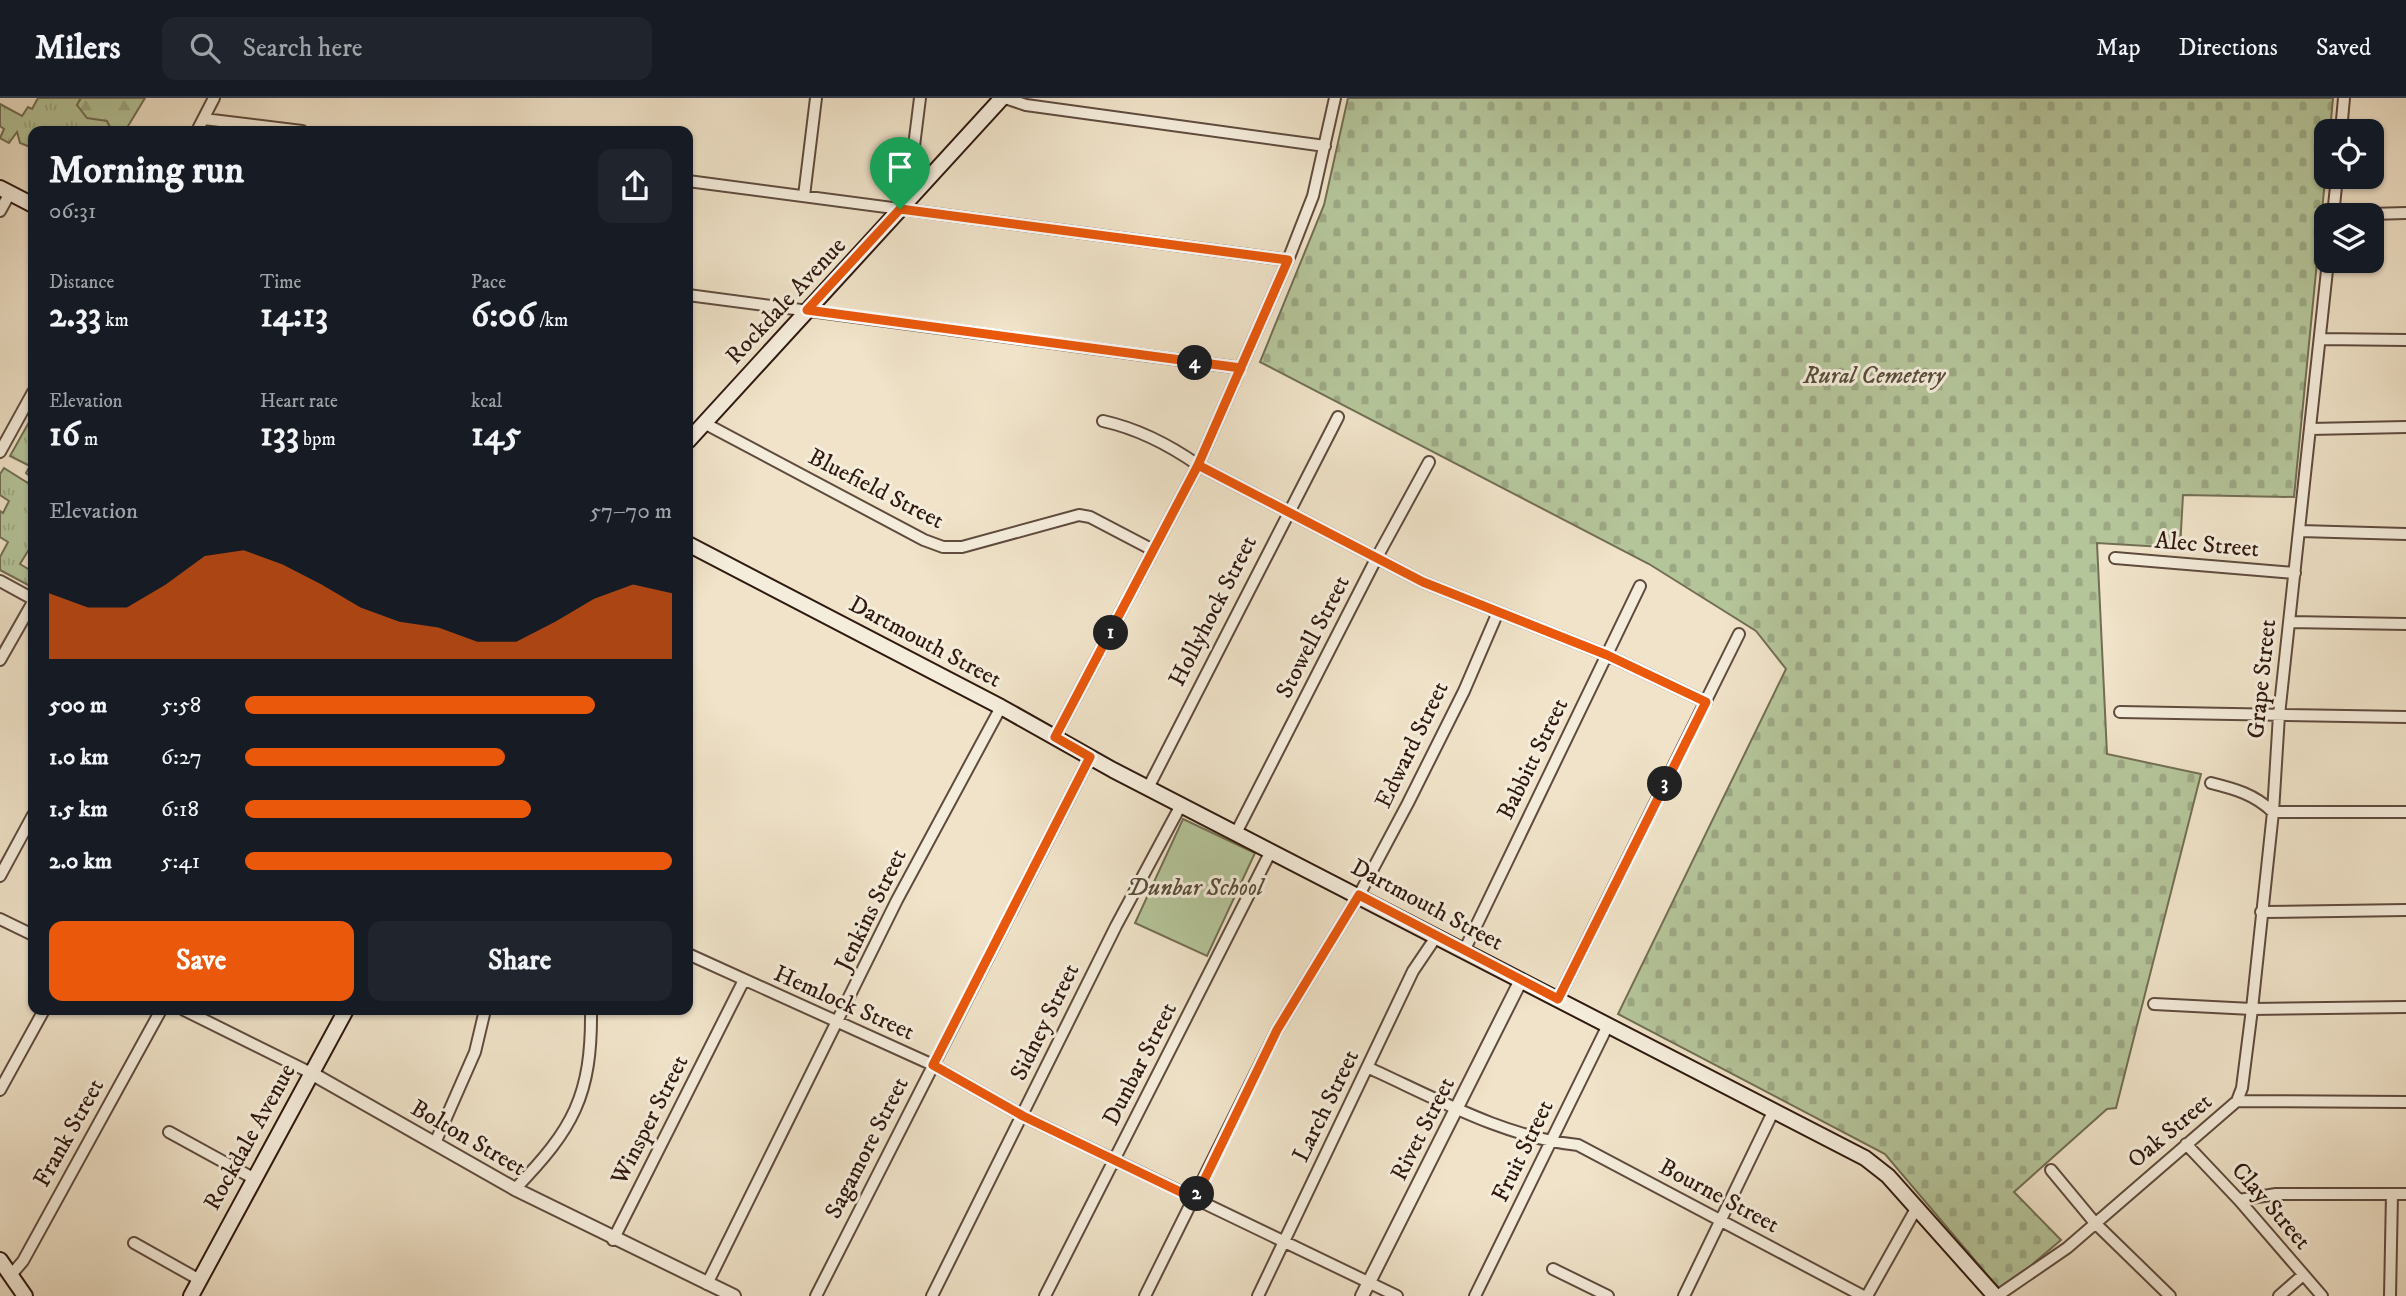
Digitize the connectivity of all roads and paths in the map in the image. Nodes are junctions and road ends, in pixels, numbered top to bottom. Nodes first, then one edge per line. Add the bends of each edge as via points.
1 (214, 98) edge
2 (816, 98) edge
3 (919, 98) edge
4 (1004, 98) edge
5 (1335, 98) edge
6 (2344, 98) edge
7 (204, 119) junction
8 (2342, 119) edge
9 (200, 126) edge
10 (261, 126) edge
11 (1325, 146) junction
12 (693, 182) edge
13 (921, 186) junction
14 (5, 190) edge
15 (804, 196) junction
16 (28, 202) edge
17 (900, 209) junction
18 (0, 211) edge
19 (2406, 213) edge
20 (2384, 214) edge
21 (1288, 260) junction
22 (2327, 273) edge
23 (693, 296) edge
24 (807, 310) junction
25 (2320, 339) junction
26 (2406, 340) edge
27 (1241, 368) junction
28 (28, 401) edge
29 (1338, 417) dead end
30 (1103, 421) dead end
31 (704, 423) junction
32 (2406, 427) edge
33 (2310, 429) junction
34 (693, 435) edge
35 (0, 452) edge
36 (1429, 462) dead end
37 (1198, 465) junction
38 (1288, 512) junction
39 (2300, 531) junction
40 (2406, 534) edge
41 (693, 547) edge
42 (1153, 550) junction
43 (2115, 558) dead end
44 (1376, 559) junction
45 (2295, 573) junction
46 (0, 581) edge
47 (1640, 586) dead end
48 (28, 598) edge
49 (28, 610) edge
50 (1498, 612) junction
51 (2289, 622) junction
52 (2406, 624) edge
53 (1739, 634) dead end
54 (1607, 655) junction
55 (0, 660) edge
56 (1706, 702) junction
57 (1001, 707) junction
58 (2120, 712) dead end
59 (2279, 715) junction
60 (2406, 717) edge
61 (1055, 737) junction
62 (1090, 757) junction
63 (2211, 783) dead end
64 (1148, 788) junction
65 (1181, 805) junction
66 (2273, 811) junction
67 (2406, 812) edge
68 (28, 825) edge
69 (1236, 833) junction
70 (1271, 851) junction
71 (0, 876) edge
72 (1359, 895) junction
73 (2406, 910) edge
74 (2261, 912) junction
75 (0, 919) edge
76 (28, 933) edge
77 (1436, 937) junction
78 (1464, 951) junction
79 (693, 957) edge
80 (1521, 980) junction
81 (743, 982) junction
82 (1558, 999) junction
83 (2154, 1004) dead end
84 (2406, 1007) edge
85 (2252, 1009) junction
86 (41, 1015) edge
87 (158, 1015) edge
88 (194, 1015) edge
89 (343, 1015) edge
90 (484, 1015) edge
91 (591, 1015) edge
92 (839, 1023) junction
93 (1608, 1025) junction
94 (933, 1065) junction
95 (1370, 1068) junction
96 (311, 1073) junction
97 (0, 1090) edge
98 (2237, 1101) junction
99 (2406, 1102) edge
100 (1457, 1109) junction
101 (1773, 1112) junction
102 (1023, 1116) junction
103 (169, 1132) dead end
104 (435, 1143) junction
105 (1552, 1143) junction
106 (2186, 1144) junction
107 (1115, 1159) junction
108 (2050, 1170) dead end
109 (253, 1178) junction
110 (515, 1189) junction
111 (2392, 1194) junction
112 (2406, 1195) edge
113 (1195, 1199) junction
114 (2239, 1200) junction
115 (1917, 1207) junction
116 (1718, 1222) junction
117 (2095, 1223) junction
118 (613, 1240) junction
119 (134, 1243) dead end
120 (1285, 1243) junction
121 (0, 1260) edge
122 (1553, 1269) dead end
123 (11, 1275) junction
124 (2304, 1275) junction
125 (1368, 1283) junction
126 (707, 1284) junction
127 (192, 1289) edge
128 (25, 1296) edge
129 (734, 1296) edge
130 (816, 1296) edge
131 (932, 1296) edge
132 (1045, 1296) edge
133 (1145, 1296) edge
134 (1258, 1296) edge
135 (1362, 1296) edge
136 (1397, 1296) edge
137 (1475, 1296) edge
138 (1608, 1296) edge
139 (1684, 1296) edge
140 (1865, 1296) edge
141 (1996, 1296) edge
142 (2170, 1296) edge
143 (2279, 1296) edge
144 (2322, 1296) edge
145 (2390, 1296) edge

1 - 7 street
2 - 15 street
3 - 13 street via 913,153
4 - 11 street via 1026,105
4 - 13 main road, Rockdale Avenue
5 - 11 street
6 - 8 street
7 - 9 street
7 - 10 street
11 - 21 street via 1314,196
12 - 15 street
13 - 17 main road, Rockdale Avenue
14 - 16 main road
14 - 18 street
15 - 17 street
17 - 21 street
17 - 24 main road, Rockdale Avenue
19 - 20 street
21 - 27 street
22 - 25 street, Grape Street
23 - 24 street
24 - 27 street
24 - 31 main road, Rockdale Avenue
25 - 26 street
25 - 33 street, Grape Street
27 - 37 street
28 - 35 street
29 - 38 street, Hollyhock Street
30 - 37 street via 1131,427
31 - 34 main road, Rockdale Avenue
31 - 42 street, Bluefield Street via 943,547 962,547 1079,515
32 - 33 street
33 - 39 street, Grape Street
36 - 44 street, Stowell Street
37 - 38 street
37 - 42 street
38 - 44 street
38 - 64 street, Hollyhock Street
39 - 40 street
39 - 45 street, Grape Street
41 - 57 main road, Dartmouth Street
42 - 61 street
43 - 45 street, Alec Street
44 - 50 street
44 - 69 street, Stowell Street
45 - 51 street, Grape Street
46 - 48 street
47 - 54 street, Babbitt Street
49 - 55 street
50 - 54 street
50 - 72 street, Edward Street via 1464,691
51 - 52 street
51 - 59 street, Grape Street
53 - 56 street
54 - 56 street
54 - 78 street, Babbitt Street
56 - 82 street
57 - 61 main road, Dartmouth Street
57 - 92 street, Jenkins Street via 909,878
58 - 59 street
59 - 60 street
59 - 66 street, Grape Street
61 - 62 main road, Dartmouth Street
62 - 64 main road, Dartmouth Street
62 - 94 street, Sagamore Street
63 - 66 street via 2251,795
64 - 65 main road, Dartmouth Street
65 - 69 main road, Dartmouth Street
65 - 102 street, Sidney Street
66 - 67 street
66 - 74 street, Grape Street
68 - 71 street
69 - 70 main road, Dartmouth Street
70 - 72 main road, Dartmouth Street
70 - 107 street, Dunbar Street
72 - 77 main road, Dartmouth Street
72 - 113 street, Edward Street via 1277,1030
73 - 74 street
74 - 85 street, Grape Street
75 - 76 street
77 - 78 main road, Dartmouth Street
77 - 95 street, Larch Street via 1413,971
78 - 80 main road, Dartmouth Street
79 - 81 street, Hemlock Street
80 - 82 main road, Dartmouth Street
80 - 100 street, Rivet Street
81 - 92 street, Hemlock Street
81 - 118 street, Winsper Street
82 - 93 main road, Dartmouth Street
83 - 85 street
84 - 85 street
85 - 98 street, Grape Street
86 - 97 street
87 - 123 street, Frank Street via 23,1261
88 - 96 street, Bolton Street
89 - 96 main road, Rockdale Avenue
90 - 104 street via 475,1052
91 - 110 street via 586,1072 574,1113 550,1152
92 - 94 street, Hemlock Street
92 - 126 street, Jenkins Street
93 - 101 main road, Dartmouth Street
93 - 105 street, Fruit Street
94 - 102 street, Hemlock Street
94 - 130 street, Sagamore Street
95 - 100 street, Bourne Street
95 - 120 street, Larch Street
96 - 104 street, Bolton Street
96 - 109 main road, Rockdale Avenue
98 - 99 street, Oak Street
98 - 106 street, Oak Street
100 - 105 street, Bourne Street
100 - 125 street, Rivet Street
101 - 115 main road, Dartmouth Street via 1865,1158
101 - 116 street
102 - 107 street, Hemlock Street
102 - 131 street, Sidney Street
103 - 109 street
104 - 110 street, Bolton Street
105 - 116 street, Bourne Street via 1578,1145
105 - 137 street, Fruit Street
106 - 114 street, Clay Street
106 - 117 street, Oak Street
107 - 113 street, Hemlock Street
107 - 132 street, Dunbar Street
108 - 117 street
109 - 127 main road, Rockdale Avenue
110 - 118 street, Bolton Street
111 - 112 street
111 - 114 street via 2276,1194
111 - 145 street
113 - 120 street, Hemlock Street
113 - 133 street, Edward Street
114 - 124 street, Clay Street
115 - 140 street
115 - 141 main road, Dartmouth Street
116 - 139 street
116 - 140 street, Bourne Street
117 - 141 street, Oak Street via 2067,1248
117 - 142 street
118 - 126 street, Bolton Street
119 - 127 street
120 - 125 street, Hemlock Street
120 - 134 street, Larch Street
121 - 123 main road
122 - 138 street
123 - 128 main road
124 - 143 street
124 - 144 street, Clay Street
125 - 135 street, Rivet Street
125 - 136 street, Hemlock Street
126 - 129 street, Bolton Street

